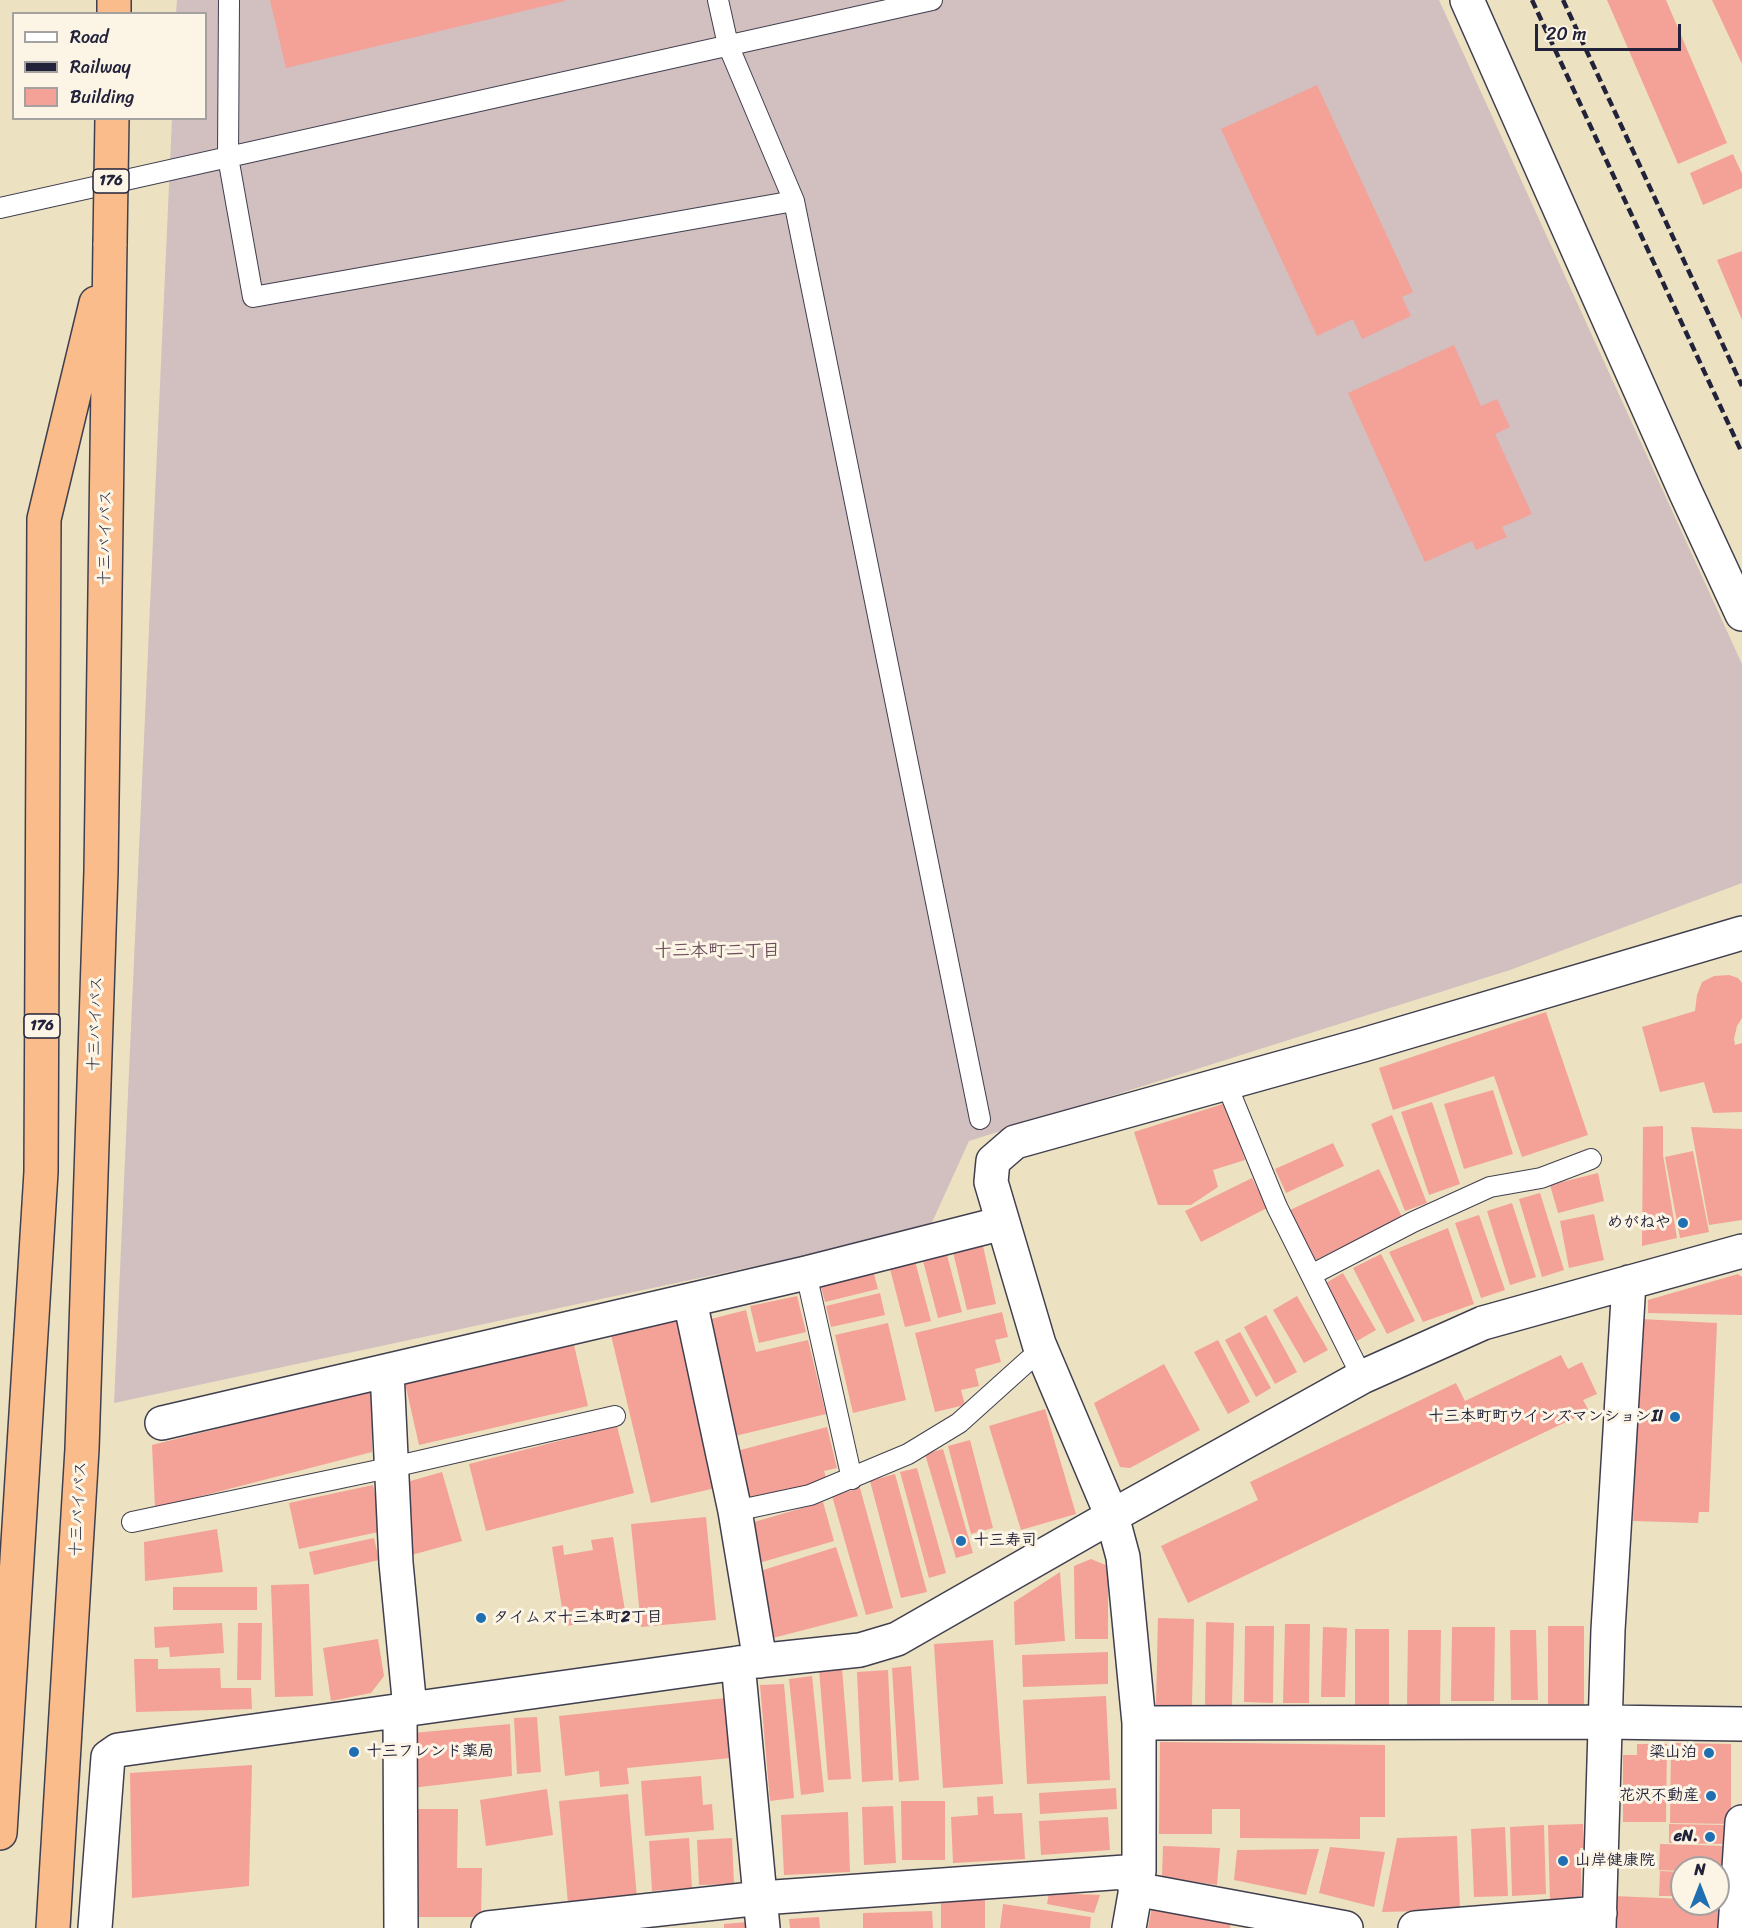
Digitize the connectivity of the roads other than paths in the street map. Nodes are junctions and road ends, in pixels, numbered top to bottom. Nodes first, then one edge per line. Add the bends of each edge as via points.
1 (229, 0) edge
2 (718, 0) edge
3 (932, 0) edge
4 (1467, 0) edge
5 (728, 45) junction
6 (112, 120) edge
7 (228, 157) junction
8 (794, 201) junction
9 (0, 208) edge
10 (110, 243) junction
11 (1742, 614) edge
12 (1742, 933) edge
13 (1226, 1083) junction
14 (980, 1119) dead end
15 (1591, 1159) dead end
16 (1003, 1223) junction
17 (1742, 1251) edge
18 (806, 1273) junction
19 (1311, 1275) junction
20 (1629, 1282) junction
21 (690, 1301) junction
22 (1042, 1351) junction
23 (387, 1371) junction
24 (1362, 1377) junction
25 (615, 1416) dead end
26 (162, 1423) dead end
27 (393, 1467) junction
28 (852, 1479) junction
29 (735, 1511) junction
30 (1112, 1516) junction
31 (132, 1522) dead end
32 (749, 1662) junction
33 (405, 1710) junction
34 (1606, 1722) junction
35 (1139, 1723) junction
36 (1742, 1724) edge
37 (1742, 1822) edge
38 (1, 1824) edge
39 (1137, 1880) junction
40 (762, 1913) edge
41 (1600, 1921) edge
42 (53, 1928) edge
43 (95, 1928) edge
44 (401, 1928) edge
45 (488, 1928) edge
46 (1129, 1928) edge
47 (1346, 1928) edge
48 (1415, 1928) edge
49 (1735, 1928) edge

1 - 7 lane
2 - 5 lane
3 - 5 lane
4 - 11 street
5 - 7 lane
5 - 8 lane
6 - 10 highway, 十三バイパス / 176, bridge
7 - 8 lane via 253,297
7 - 9 lane
8 - 14 lane
10 - 38 highway, 176 via 44,519 41,1172
10 - 42 highway, 十三バイパス / 176 via 101,871 82,1449
12 - 13 street
13 - 16 street via 1015,1142 993,1161 991,1182
13 - 19 lane via 1277,1207
15 - 19 lane via 1541,1178 1490,1187
16 - 18 street
16 - 22 street
17 - 20 street
18 - 21 street
18 - 28 lane
19 - 24 lane
20 - 24 street via 1483,1323
20 - 34 street
21 - 23 street
21 - 29 street
22 - 28 lane via 959,1423 908,1454
22 - 30 street
23 - 26 street
23 - 27 street
24 - 30 street
25 - 27 lane
27 - 31 lane
27 - 33 street
28 - 29 lane via 810,1495
29 - 32 street
30 - 32 street via 897,1638 860,1650
30 - 35 street via 1123,1557
32 - 33 street
32 - 40 street
33 - 43 street via 118,1750 108,1757
33 - 44 street
34 - 35 street
34 - 36 street
34 - 41 street
35 - 39 street
37 - 49 street
39 - 40 street
39 - 46 street
39 - 47 street
40 - 45 street
41 - 48 street

